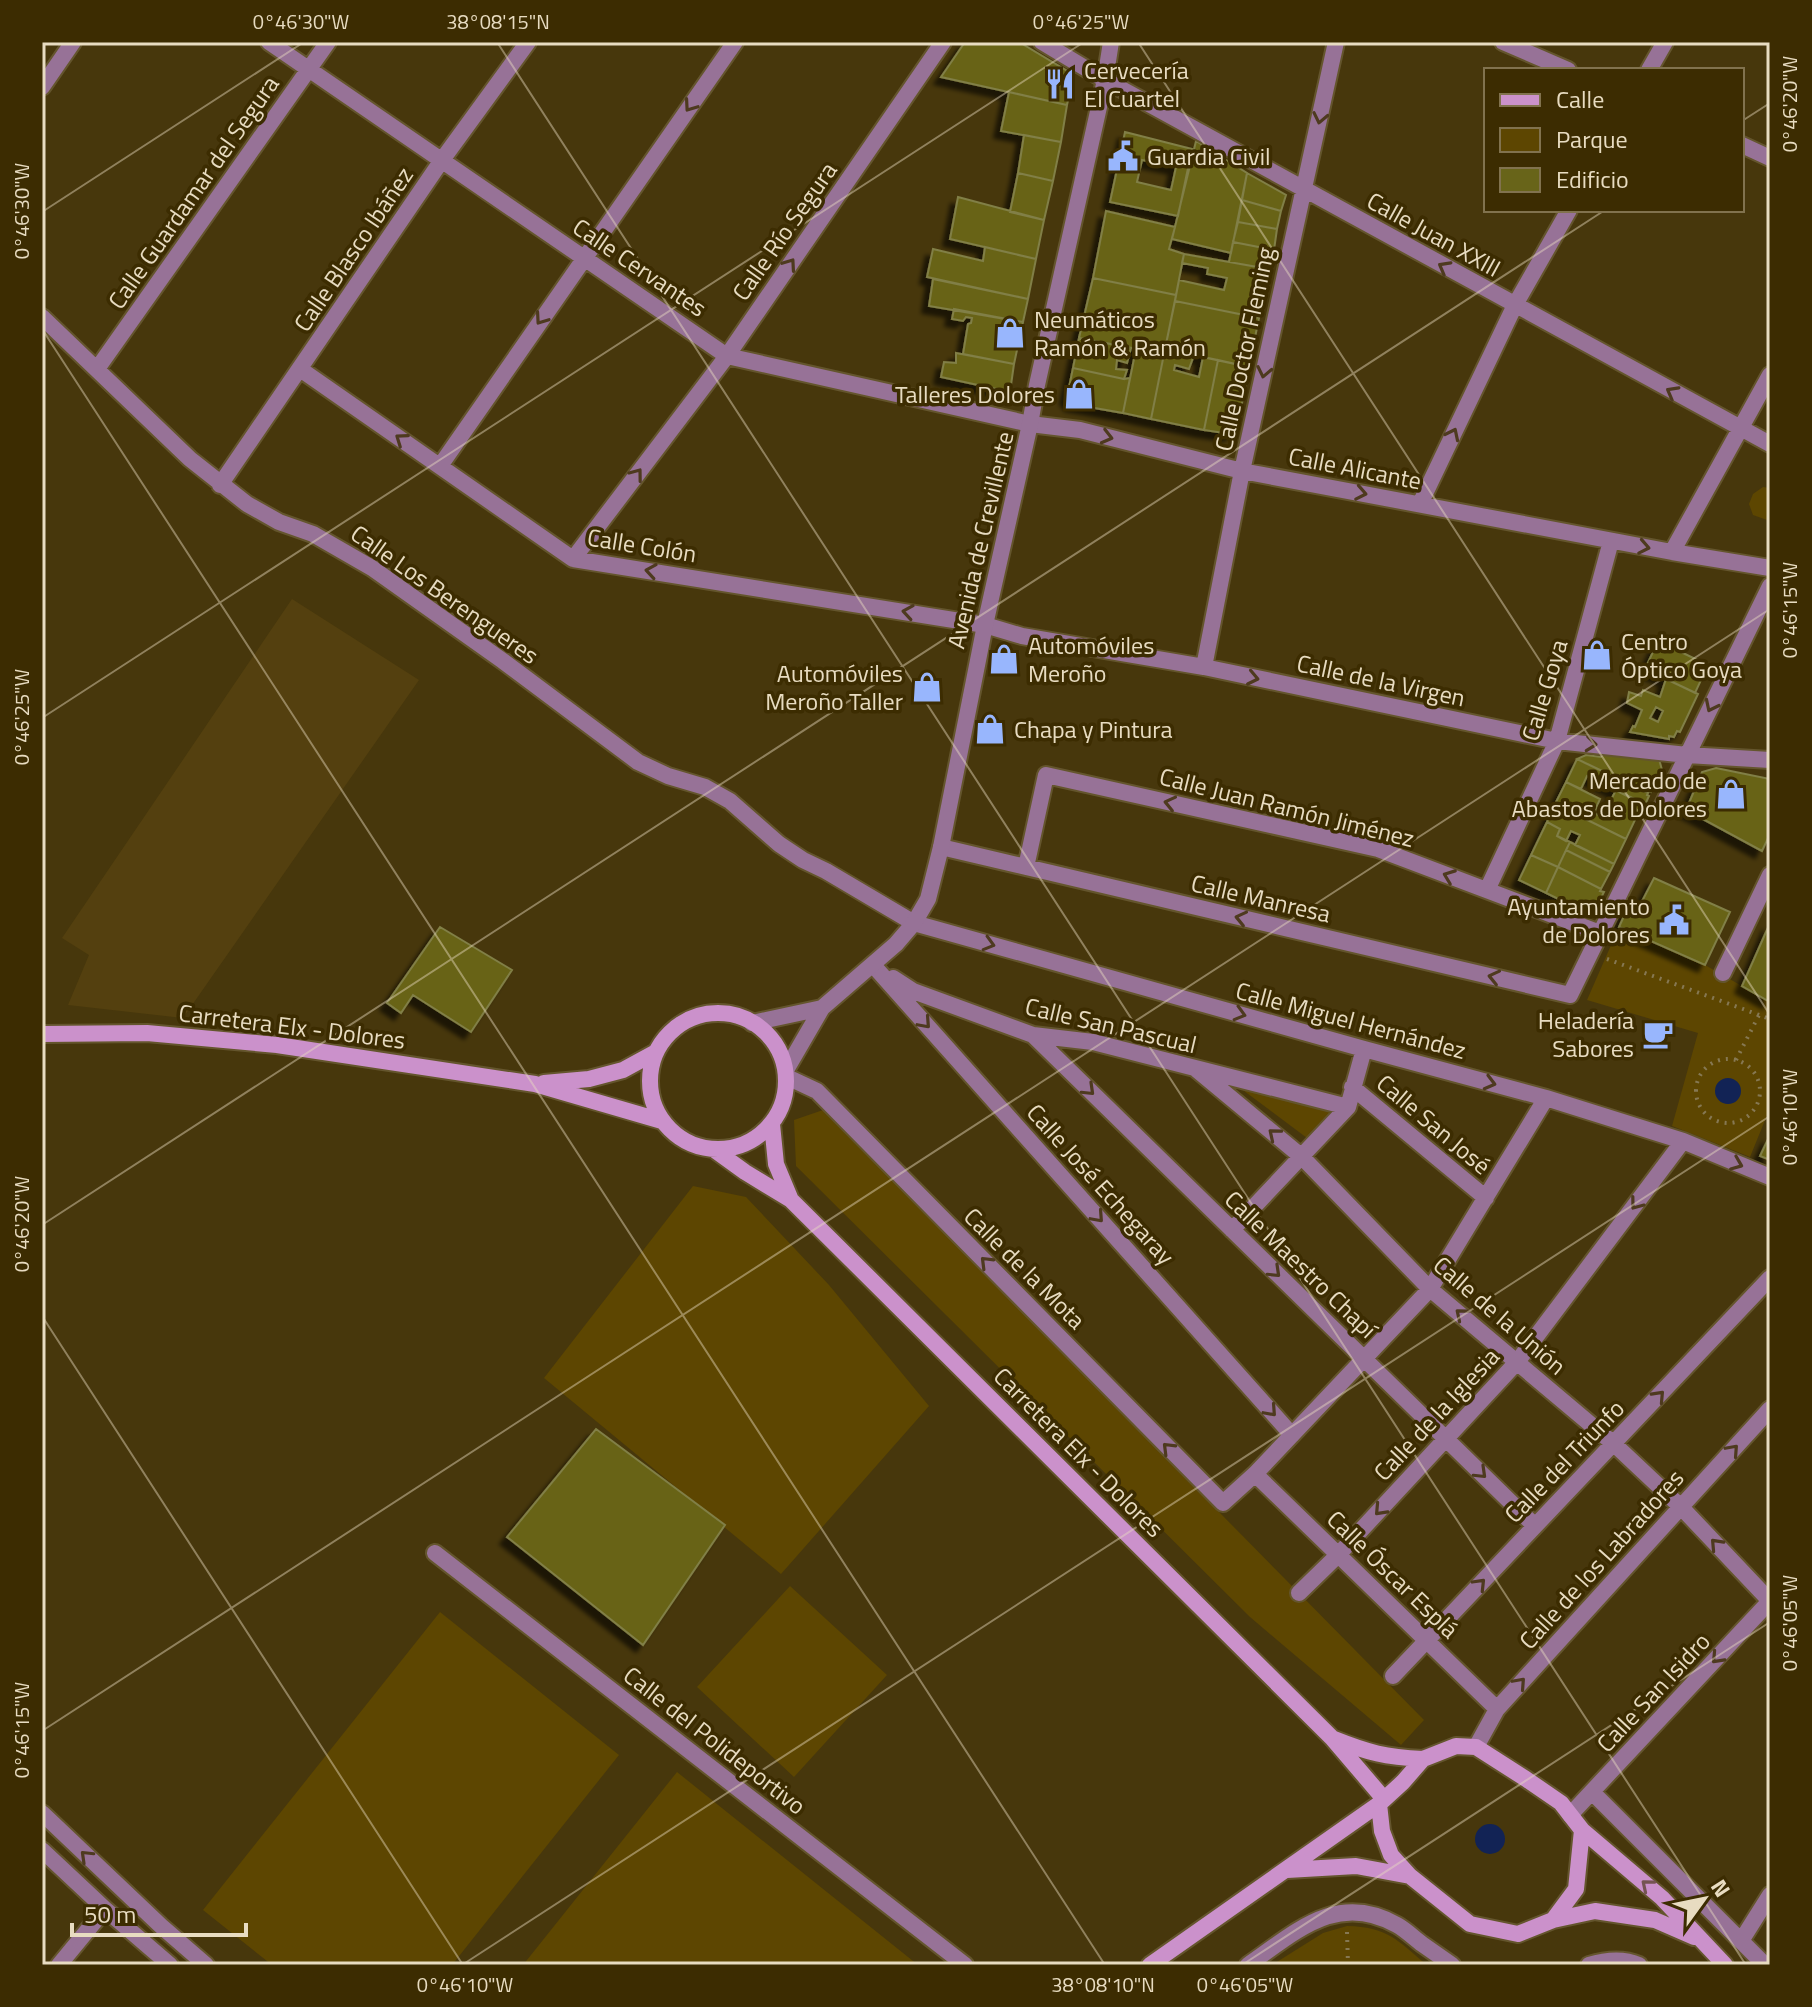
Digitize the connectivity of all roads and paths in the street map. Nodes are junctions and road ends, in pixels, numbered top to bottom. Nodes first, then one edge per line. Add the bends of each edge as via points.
1 (73, 42) edge
2 (269, 42) edge
3 (328, 42) edge
4 (528, 42) edge
5 (735, 42) edge
6 (943, 42) edge
7 (1042, 42) edge
8 (1111, 42) edge
9 (1336, 42) edge
10 (1503, 42) edge
11 (1665, 42) edge
12 (1563, 68) edge
13 (1650, 68) edge
14 (309, 69) junction
15 (1105, 80) junction
16 (42, 87) edge
17 (1744, 146) edge
18 (1770, 158) edge
19 (442, 160) junction
20 (1304, 190) junction
21 (1568, 212) edge
22 (583, 258) junction
23 (1515, 305) junction
24 (42, 317) edge
25 (727, 356) junction
26 (97, 369) junction
27 (300, 369) junction
28 (1770, 375) edge
29 (1030, 424) junction
30 (1740, 429) junction
31 (1770, 444) edge
32 (440, 466) junction
33 (1242, 471) junction
34 (220, 485) junction
35 (1420, 504) junction
36 (1611, 541) junction
37 (1672, 552) junction
38 (573, 559) junction
39 (1770, 568) edge
40 (1770, 586) edge
41 (985, 625) junction
42 (1204, 667) junction
43 (1557, 741) junction
44 (1687, 755) junction
45 (1770, 760) edge
46 (941, 847) junction
47 (1026, 867) junction
48 (1770, 875) edge
49 (1487, 890) junction
50 (914, 923) junction
51 (1600, 933) junction
52 (1605, 958) dead end
53 (873, 965) junction
54 (1723, 973) dead end
55 (822, 1008) junction
56 (1759, 1015) junction
57 (1770, 1019) edge
58 (752, 1023) junction
59 (42, 1034) edge
60 (1033, 1035) junction
61 (1364, 1049) junction
62 (656, 1052) junction
63 (1736, 1060) junction
64 (1196, 1069) junction
65 (786, 1074) junction
66 (535, 1084) junction
67 (1352, 1087) junction
68 (1546, 1098) junction
69 (1348, 1107) junction
70 (662, 1121) junction
71 (772, 1124) junction
72 (1683, 1141) junction
73 (716, 1151) junction
74 (1302, 1157) junction
75 (1770, 1177) edge
76 (1486, 1198) junction
77 (791, 1200) junction
78 (1232, 1230) junction
79 (1770, 1278) edge
80 (1430, 1289) junction
81 (1364, 1359) junction
82 (1517, 1362) junction
83 (1770, 1409) edge
84 (1292, 1435) junction
85 (1446, 1439) junction
86 (1614, 1444) junction
87 (1255, 1474) junction
88 (1681, 1507) junction
89 (1535, 1526) junction
90 (435, 1553) dead end
91 (1338, 1555) junction
92 (1299, 1593) dead end
93 (1770, 1601) edge
94 (1426, 1640) junction
95 (1393, 1676) dead end
96 (1497, 1709) junction
97 (1332, 1738) junction
98 (1476, 1747) junction
99 (1423, 1759) junction
100 (1592, 1792) junction
101 (1382, 1802) junction
102 (42, 1813) edge
103 (1570, 1815) junction
104 (1582, 1830) junction
105 (42, 1850) edge
106 (1287, 1870) junction
107 (1410, 1876) junction
108 (1770, 1895) edge
109 (105, 1909) junction
110 (1553, 1920) junction
111 (1347, 1926) dead end
112 (1701, 1941) junction
113 (1741, 1941) junction
114 (59, 1965) edge
115 (170, 1965) edge
116 (206, 1965) edge
117 (965, 1965) edge
118 (1150, 1965) edge
119 (1248, 1965) edge
120 (1348, 1965) edge
121 (1452, 1965) edge
122 (1589, 1965) edge
123 (1639, 1965) edge
124 (1725, 1965) edge
125 (1765, 1965) edge

1 - 16 street
2 - 14 street, Calle Cervantes
3 - 14 street, Calle Guardamar del Segura
4 - 19 street, Calle Blasco Ibáñez
5 -> 22 street
25 -> 6 street, Calle Río Segura
7 - 15 street, Calle Juan XXIII
8 - 15 street, Avenida de Crevillente
9 -> 20 street, Calle Doctor Fleming
10 - 12 street
11 - 13 street
14 - 19 street, Calle Cervantes
14 - 26 street, Calle Guardamar del Segura
15 - 20 street, Calle Juan XXIII
15 - 29 street, Avenida de Crevillente
17 - 18 street
19 - 22 street, Calle Cervantes
19 - 27 street, Calle Blasco Ibáñez
23 -> 20 street, Calle Juan XXIII
20 -> 33 street, Calle Doctor Fleming
21 - 23 street
22 - 25 street, Calle Cervantes
22 -> 32 street
30 -> 23 street, Calle Juan XXIII
35 -> 23 street
24 - 26 street, Calle Los Berengueres
25 - 29 street, Calle Cervantes
38 -> 25 street, Calle Río Segura
26 - 34 street, Calle Los Berengueres
32 -> 27 street, Calle Colón
27 - 34 street, Calle Blasco Ibáñez
28 - 30 street
29 -> 33 street, Calle Alicante via 1080,430
29 - 41 street, Avenida de Crevillente
30 - 31 street, Calle Juan XXIII
30 - 37 street
32 - 38 street, Calle Colón
33 -> 35 street, Calle Alicante
33 - 42 street, Calle Doctor Fleming
34 - 50 street, Calle Los Berengueres via 279,522 313,534 372,568 638,762 730,801 803,860
35 - 36 street, Calle Alicante
36 -> 37 street, Calle Alicante
36 - 43 street, Calle Goya
37 - 39 street, Calle Alicante
41 -> 38 street, Calle Colón
40 -> 44 street
41 - 42 street, Calle de la Virgen
41 - 46 street, Avenida de Crevillente
42 -> 43 street, Calle de la Virgen
43 -> 44 street, Calle de la Virgen
43 - 49 street, Calle Goya
44 - 45 street, Calle de la Virgen
44 - 51 street
46 - 47 street, Calle Manresa
46 - 50 street, Avenida de Crevillente via 928,899
49 -> 47 street, Calle Juan Ramón Jiménez via 1378,849 1046,775
51 -> 47 street, Calle Manresa via 1570,995
48 - 54 street
49 - 51 street, Calle Juan Ramón Jiménez
50 - 53 street, Avenida de Crevillente
50 -> 61 street, Calle Miguel Hernández
52 - 56 path
53 - 55 street, Avenida de Crevillente
53 - 60 street, Calle San Pascual via 913,991
53 -> 84 street, Calle José Echegaray
55 - 58 street, Avenida de Crevillente
55 - 65 street, Avenida de Crevillente
56 - 57 path
56 - 63 path
58 - 62 main road via 735,1015 698,1016 681,1024
58 - 65 main road via 774,1042
59 - 66 main road, Carretera Elx - Dolores via 147,1033 277,1045
60 - 64 street, Calle San Pascual via 1093,1042
60 -> 78 street, Calle Maestro Chapí
61 - 67 street
61 -> 68 street, Calle Miguel Hernández
62 - 66 main road, Carretera Elx - Dolores via 623,1070 589,1079
62 - 70 main road via 650,1075 652,1099
63 - 63 path via 1716,1061 1697,1083 1698,1104 1723,1123 1745,1119 1759,1102 1758,1080
64 - 69 street, Calle San Pascual
74 -> 64 street, Calle de la Unión
65 - 71 main road via 784,1102
87 -> 65 street, Calle de la Mota via 1223,1503 817,1091
66 - 70 main road, Carretera Elx - Dolores
67 - 69 street
67 - 76 street, Calle San José
68 - 72 street, Calle Miguel Hernández
68 - 76 street
69 - 74 street
70 - 73 main road via 686,1142
71 - 73 main road via 747,1144
71 - 77 main road, Carretera Elx - Dolores via 776,1164
72 -> 75 street, Calle Miguel Hernández
72 -> 82 street, Calle de la Iglesia
73 - 77 main road, Carretera Elx - Dolores
74 - 78 street
74 - 80 street, Calle de la Unión
76 - 80 street
77 - 97 main road, Carretera Elx - Dolores
78 -> 81 street, Calle Maestro Chapí
86 -> 79 street, Calle del Triunfo
80 - 81 street
82 -> 80 street, Calle de la Unión
81 - 84 street
81 - 85 street, Calle Maestro Chapí
82 - 85 street, Calle de la Iglesia
82 - 86 street, Calle de la Unión
88 -> 83 street, Calle de los Labradores
84 - 87 street
85 -> 89 street, Calle Maestro Chapí
85 -> 91 street, Calle de la Iglesia
86 - 88 street, Calle de la Unión
86 - 89 street, Calle del Triunfo
87 - 91 street, Calle Óscar Esplá
93 -> 88 street, Calle de la Unión
96 -> 88 street, Calle de los Labradores
94 -> 89 street, Calle del Triunfo
90 - 117 street, Calle del Polideportivo
91 - 92 street, Calle de la Iglesia
91 - 94 street, Calle Óscar Esplá
93 -> 100 street, Calle San Isidro
94 - 95 street, Calle del Triunfo
94 - 96 street, Calle Óscar Esplá
96 - 98 street, Calle de los Labradores
97 - 99 main road via 1365,1752
97 - 101 main road, Carretera Elx - Dolores
98 - 99 main road via 1456,1746
98 - 103 main road via 1561,1803
99 - 101 main road
100 - 103 street, Calle San Isidro
100 - 113 street
101 - 106 main road
101 - 107 main road via 1382,1831 1391,1855
116 -> 102 street
103 - 104 main road
104 - 110 main road via 1576,1889
112 -> 104 main road via 1662,1898
105 - 109 street
106 - 107 main road via 1356,1866
106 - 118 main road
107 - 110 main road via 1470,1924 1518,1934
108 - 113 street
109 - 114 street
109 - 115 street
110 - 112 main road via 1595,1911 1655,1920
111 - 120 path
112 - 124 main road
113 - 125 street
119 - 121 street via 1318,1919 1359,1911 1400,1926
122 - 123 street via 1609,1960

